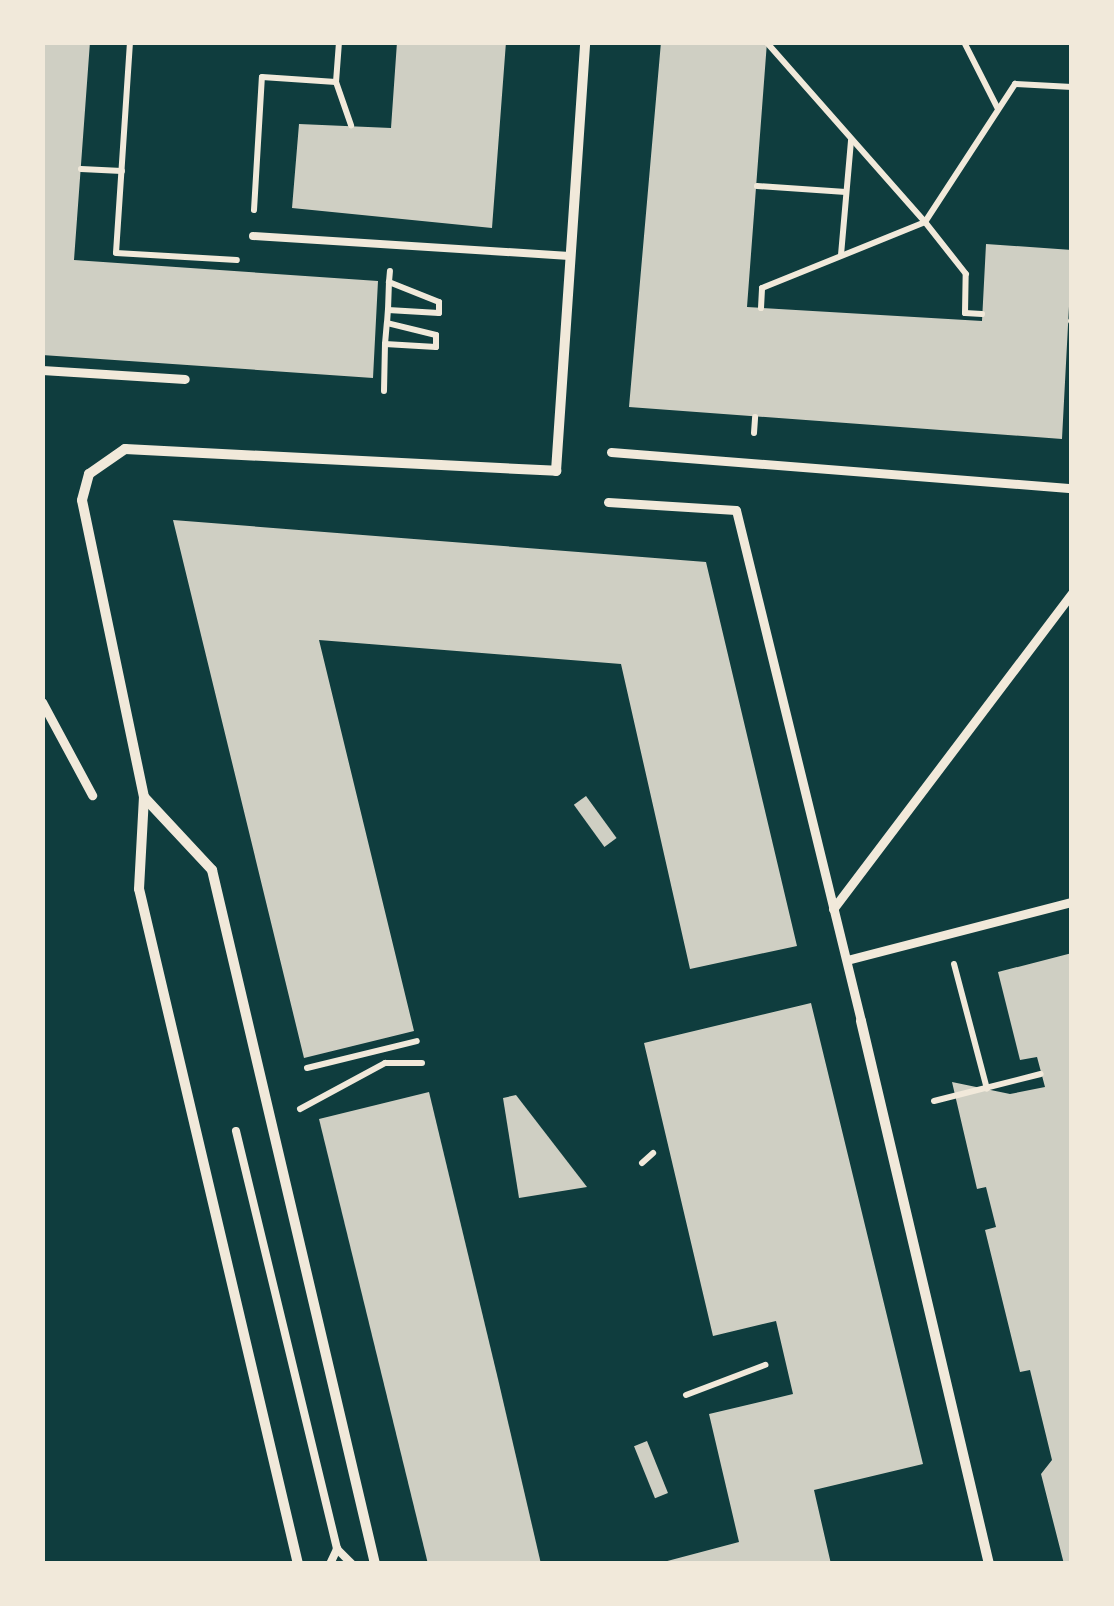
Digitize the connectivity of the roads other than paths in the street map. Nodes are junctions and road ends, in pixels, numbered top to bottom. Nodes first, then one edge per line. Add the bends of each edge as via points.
1 (584, 42) edge
2 (253, 236) road end
3 (569, 256) junction
4 (42, 370) edge
5 (185, 379) dead end
6 (611, 452) dead end
7 (1072, 488) edge
8 (608, 502) dead end
9 (1072, 593) edge
10 (42, 702) edge
11 (92, 794) dead end
12 (144, 797) junction
13 (1072, 902) edge
14 (833, 909) junction
15 (847, 960) junction
16 (861, 1021) joint
17 (236, 1131) dead end
18 (337, 1550) junction
19 (298, 1564) edge
20 (330, 1564) edge
21 (352, 1564) edge
22 (375, 1564) edge
23 (989, 1564) edge

1 - 3 street
2 - 3 lane
3 - 12 street via 556,471 179,448 104,456 82,500
4 - 5 street
6 - 7 street
8 - 14 street via 736,510
9 - 14 street
10 - 11 street
12 - 19 street via 139,888
12 - 22 street via 212,870
13 - 15 street
14 - 15 street
15 - 16 street
16 - 23 street
17 - 18 lane
18 - 20 lane
18 - 21 lane

